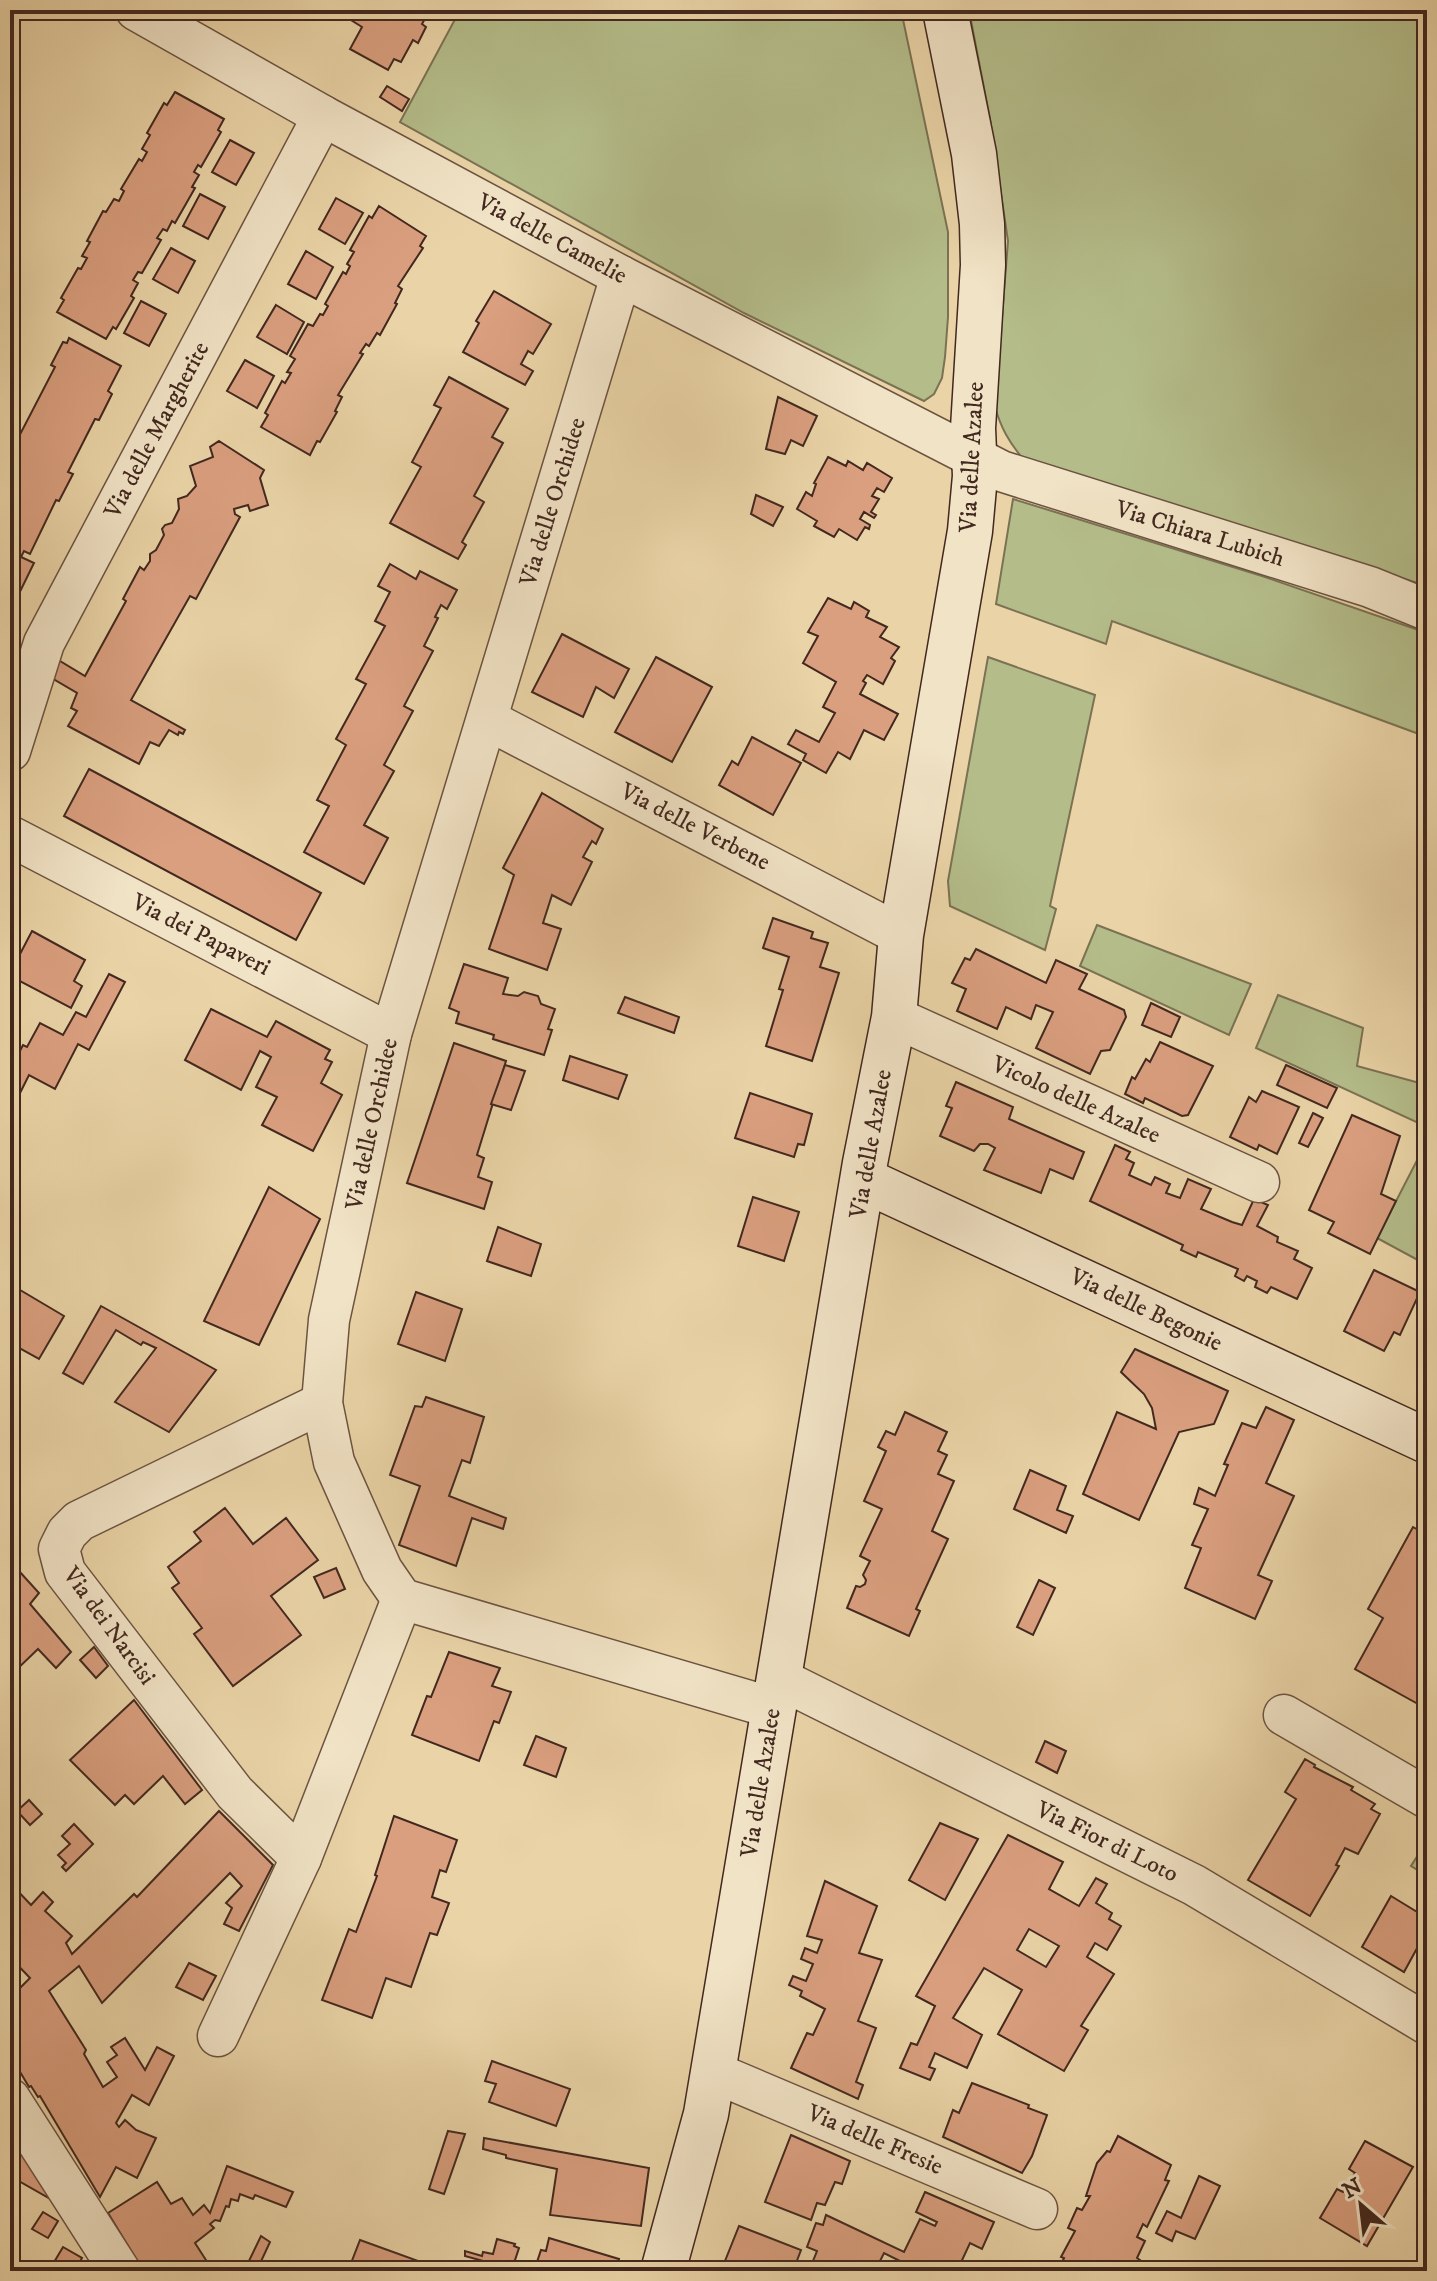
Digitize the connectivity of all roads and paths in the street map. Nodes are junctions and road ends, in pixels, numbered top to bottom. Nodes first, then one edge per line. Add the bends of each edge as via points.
1 (136, 10) edge
2 (945, 10) edge
3 (323, 116) junction
4 (621, 276) junction
5 (974, 458) junction
6 (1427, 610) edge
7 (488, 720) junction
8 (10, 751) edge
9 (10, 836) edge
10 (901, 935) junction
11 (894, 1017) junction
12 (391, 1034) junction
13 (864, 1180) junction
14 (1259, 1182) dead end
15 (322, 1403) junction
16 (1427, 1441) edge
17 (402, 1599) junction
18 (775, 1693) junction
19 (1284, 1715) dead end
20 (1427, 1798) edge
21 (301, 1858) junction
22 (1427, 2024) edge
23 (218, 2036) dead end
24 (713, 2072) junction
25 (10, 2099) edge
26 (1037, 2209) dead end
27 (120, 2271) edge
28 (663, 2271) edge

1 - 3 street, Via delle Camelie
2 - 5 street, Via delle Azalee via 974,154 982,224
3 - 4 street, Via delle Camelie
3 - 8 street, Via delle Margherite via 44,643
4 - 5 street, Via delle Camelie
4 - 7 street, Via delle Orchidee
5 - 6 street, Via Chiara Lubich
5 - 10 street, Via delle Azalee via 970,531
7 - 10 street, Via delle Verbene
7 - 12 street, Via delle Orchidee
9 - 12 street, Via dei Papaveri
10 - 11 street, Via delle Azalee
11 - 13 street, Via delle Azalee
11 - 14 street, Vicolo delle Azalee
12 - 15 street, Via delle Orchidee via 329,1320
13 - 16 street, Via delle Begonie
13 - 18 street, Via delle Azalee
15 - 17 street, Via delle Orchidee via 334,1462 382,1570
15 - 21 street, Via dei Narcisi via 79,1521 59,1549 65,1572 235,1793
17 - 18 street
17 - 21 street
18 - 22 street, Via Fior di Loto via 1194,1885
18 - 24 street, Via delle Azalee
19 - 20 street
21 - 23 street
24 - 26 street, Via delle Fresie
24 - 28 street, Via delle Azalee
25 - 27 street

